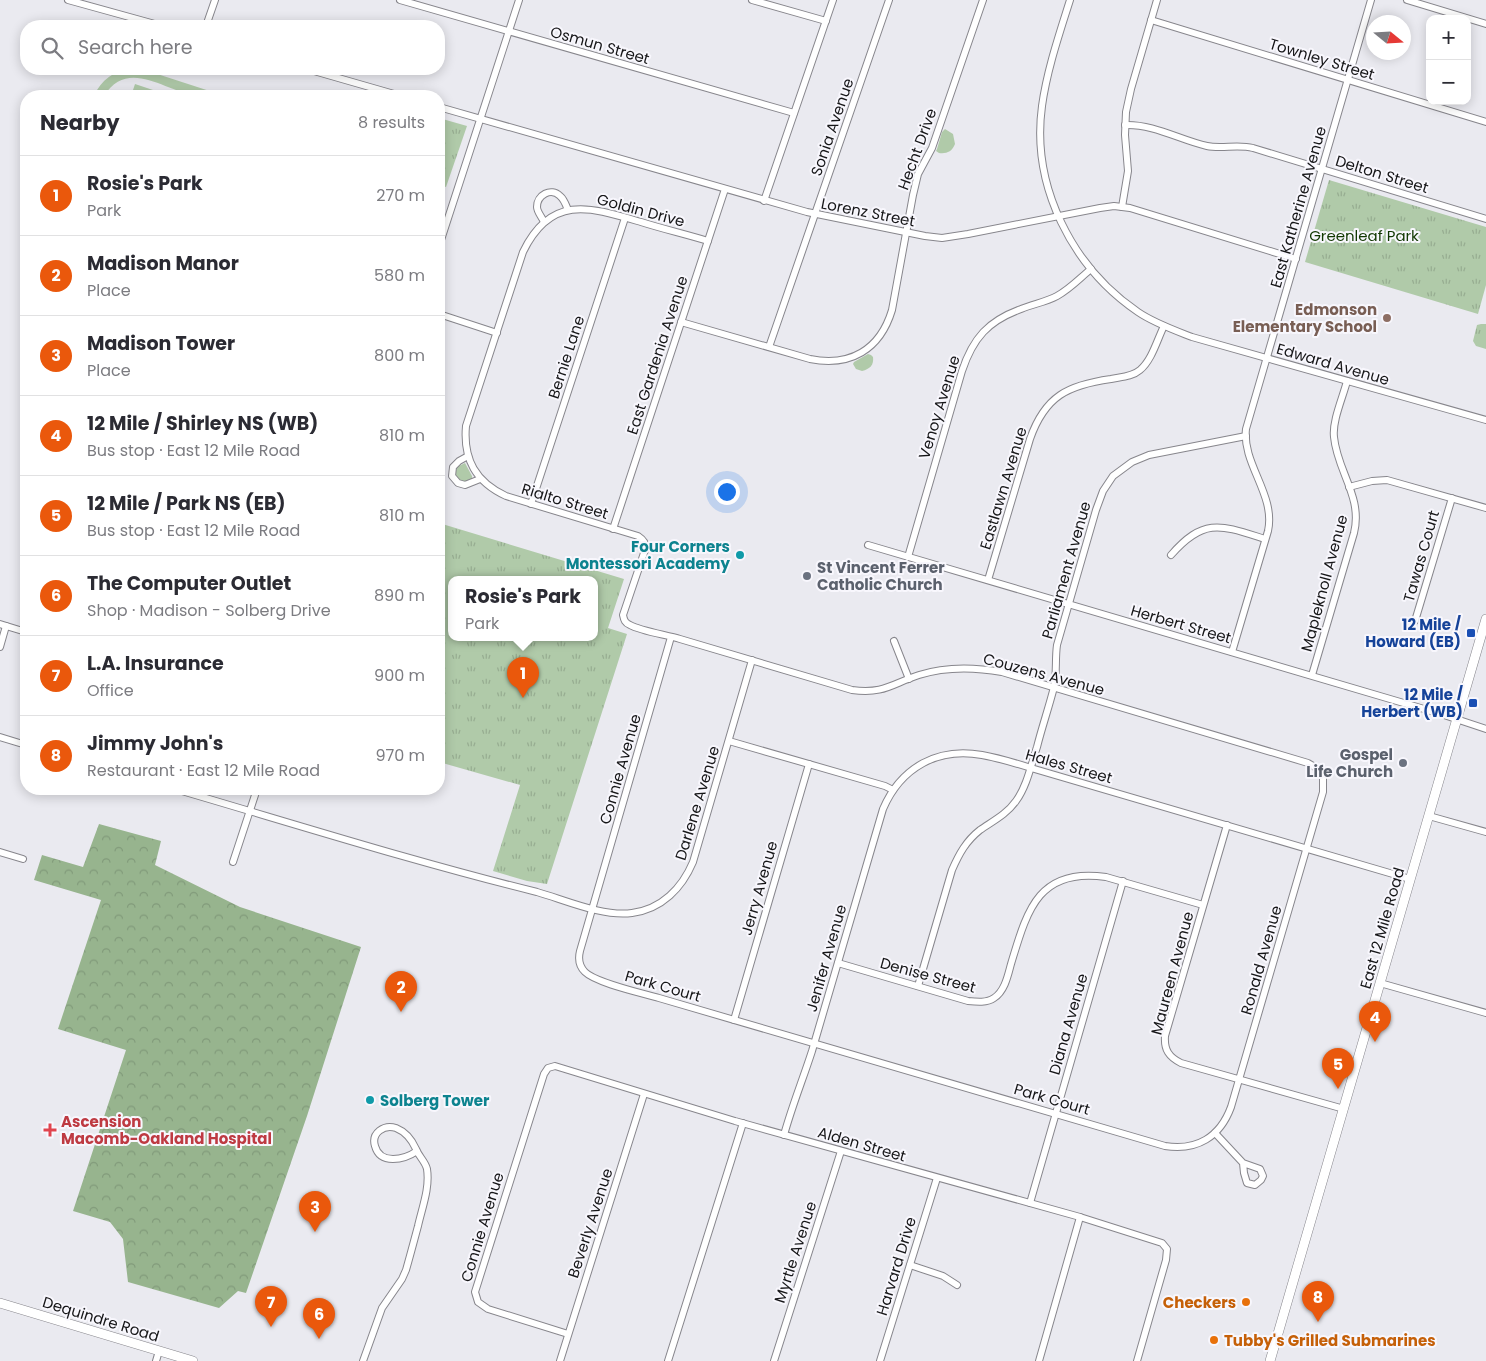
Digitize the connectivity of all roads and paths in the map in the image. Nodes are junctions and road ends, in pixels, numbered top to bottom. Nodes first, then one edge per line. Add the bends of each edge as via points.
1 (68, 0) edge
2 (214, 0) edge
3 (400, 0) edge
4 (519, 0) edge
5 (752, 0) edge
6 (833, 0) edge
7 (889, 0) edge
8 (983, 0) edge
9 (1070, 0) edge
10 (1157, 0) edge
11 (1371, 0) edge
12 (1407, 0) edge
13 (140, 20) edge
14 (208, 20) edge
15 (1151, 20) junction
16 (826, 21) junction
17 (1486, 24) edge
18 (508, 31) junction
19 (328, 75) edge
20 (1348, 80) junction
21 (380, 90) edge
22 (445, 109) edge
23 (794, 113) junction
24 (480, 119) junction
25 (1486, 122) edge
26 (1125, 125) junction
27 (1322, 169) junction
28 (725, 189) junction
29 (764, 201) junction
30 (1122, 207) junction
31 (568, 210) junction
32 (815, 214) junction
33 (1058, 216) junction
34 (626, 218) junction
35 (1486, 219) edge
36 (544, 222) junction
37 (445, 227) edge
38 (906, 233) junction
39 (708, 241) junction
40 (1296, 259) junction
41 (1091, 269) junction
42 (445, 316) edge
43 (681, 322) junction
44 (1164, 326) junction
45 (497, 333) junction
46 (769, 348) junction
47 (1267, 358) junction
48 (1347, 381) junction
49 (1486, 420) edge
50 (1246, 436) junction
51 (468, 456) junction
52 (480, 479) junction
53 (1349, 487) junction
54 (1452, 498) junction
55 (531, 504) junction
56 (1486, 508) edge
57 (613, 528) junction
58 (1265, 539) junction
59 (868, 545) dead end
60 (1171, 555) dead end
61 (908, 557) junction
62 (988, 580) junction
63 (1069, 604) junction
64 (1486, 619) edge
65 (625, 621) joint
66 (1415, 621) dead end
67 (3, 625) edge
68 (20, 630) edge
69 (1484, 632) edge
70 (672, 637) junction
71 (894, 641) dead end
72 (0, 647) edge
73 (1232, 652) junction
74 (752, 660) junction
75 (1312, 676) junction
76 (909, 678) junction
77 (1054, 687) junction
78 (1457, 720) junction
79 (1486, 729) edge
80 (0, 738) edge
81 (728, 741) junction
82 (20, 743) edge
83 (809, 764) junction
84 (1031, 768) junction
85 (893, 790) junction
86 (195, 795) edge
87 (255, 795) edge
88 (250, 811) junction
89 (1429, 816) junction
90 (1227, 825) junction
91 (1486, 832) edge
92 (1307, 849) junction
93 (0, 852) edge
94 (24, 859) dead end
95 (233, 862) dead end
96 (1410, 879) junction
97 (1123, 882) junction
98 (1203, 906) junction
99 (592, 908) junction
100 (838, 962) junction
101 (1380, 983) junction
102 (918, 986) junction
103 (1486, 1013) edge
104 (734, 1020) junction
105 (814, 1043) junction
106 (548, 1068) joint
107 (1240, 1079) junction
108 (644, 1094) junction
109 (1344, 1109) junction
110 (1055, 1113) junction
111 (743, 1123) junction
112 (1215, 1133) junction
113 (784, 1135) junction
114 (840, 1151) junction
115 (417, 1152) junction
116 (1243, 1164) dead end
117 (936, 1178) junction
118 (1030, 1203) junction
119 (1080, 1218) junction
120 (910, 1265) junction
121 (957, 1285) dead end
122 (0, 1303) edge
123 (568, 1334) junction
124 (159, 1351) junction
125 (174, 1358) edge
126 (363, 1360) edge
127 (156, 1361) edge
128 (193, 1361) edge
129 (560, 1361) edge
130 (668, 1361) edge
131 (774, 1361) edge
132 (880, 1361) edge
133 (1039, 1361) edge
134 (1137, 1361) edge
135 (1270, 1361) edge

1 - 13 street
2 - 14 street
3 - 18 street, Osmun Street
4 - 18 street
5 - 16 street
6 - 16 street
7 - 32 street, Sonia Avenue
8 - 38 street, Hecht Drive via 932,148 918,174
9 - 33 street, Edward Avenue via 1044,91 1041,121 1044,174
10 - 15 street
11 - 20 street, East Katherine Avenue
12 - 17 street
15 - 20 street, Townley Street
15 - 26 street via 1131,89
16 - 23 street
18 - 23 street, Osmun Street
18 - 24 street
19 - 21 street
20 - 25 street, Townley Street
20 - 27 street, East Katherine Avenue
22 - 24 street, Lorenz Street
23 - 29 street
24 - 28 street, Lorenz Street
24 - 37 street
26 - 27 street, Delton Street via 1143,126 1208,146 1249,147
26 - 30 street via 1128,171
27 - 35 street, Delton Street
27 - 40 street, East Katherine Avenue
28 - 29 street, Lorenz Street
28 - 39 street, East Gardenia Avenue
29 - 32 street, Lorenz Street
30 - 33 street, Lorenz Street via 1107,206
30 - 40 street, Lorenz Street
31 - 34 street, Goldin Drive via 594,209
31 - 36 street, Goldin Drive
31 - 36 street via 558,194 544,194 537,208
32 - 38 street, Lorenz Street
32 - 46 street, Sonia Avenue
33 - 38 street, Lorenz Street via 942,238
33 - 41 street, Edward Avenue
34 - 39 street, Goldin Drive
34 - 55 street, Bernie Lane
36 - 45 street, Goldin Drive via 523,252
38 - 46 street, Hecht Drive via 889,319 880,336 863,352 828,362
39 - 43 street, East Gardenia Avenue
40 - 47 street, East Katherine Avenue
41 - 44 street, Edward Avenue via 1138,312
41 - 61 street, Venoy Avenue via 1057,296 999,319 976,339 962,371
42 - 45 street
43 - 46 street, Hecht Drive
43 - 57 street, East Gardenia Avenue
44 - 47 street, Edward Avenue
44 - 62 street, Eastlawn Avenue via 1139,371 1070,389 1050,403 1040,417 1030,439
45 - 51 street, Rialto Street via 466,426
47 - 48 street, Edward Avenue
47 - 50 street, East Katherine Avenue
48 - 49 street, Edward Avenue
48 - 53 street, Mapleknoll Avenue via 1334,425 1334,438
50 - 58 street, East Katherine Avenue via 1268,510 1269,525
50 - 63 street, Parliament Avenue via 1149,455 1119,470 1099,500
51 - 52 street, Rialto Street
51 - 52 street via 453,466 452,476 458,483 466,485
52 - 55 street, Rialto Street via 499,493
53 - 54 street via 1372,480 1387,480
53 - 75 street, Mapleknoll Avenue via 1356,506 1356,525
54 - 56 street
54 - 66 street, Tawas Court
55 - 57 street, Rialto Street
57 - 65 street, Rialto Street via 638,536 645,543 624,610
58 - 60 street via 1226,528 1208,529 1186,539
58 - 73 street, East Katherine Avenue
59 - 61 street, Herbert Street
61 - 62 street, Herbert Street
62 - 63 street, Herbert Street
63 - 73 street, Herbert Street
63 - 77 street, Parliament Avenue via 1057,645
64 - 69 main road, East 12 Mile Road
65 - 70 street, Couzens Avenue
67 - 68 street
67 - 72 street
69 - 78 main road, East 12 Mile Road
70 - 74 street, Couzens Avenue
70 - 99 street, Connie Avenue
71 - 76 street
73 - 75 street, Herbert Street
74 - 76 street, Couzens Avenue via 852,690 885,689
74 - 81 street, Darlene Avenue
75 - 78 street, Herbert Street
76 - 77 street, Couzens Avenue via 942,669 972,668 1002,672
77 - 84 street, Parliament Avenue
77 - 92 street, Couzens Avenue via 1320,770 1323,792
78 - 79 street, Herbert Street
78 - 89 main road, East 12 Mile Road
80 - 82 street
81 - 83 street
81 - 99 street, Darlene Avenue via 693,862 684,881 665,900 646,910 613,913
83 - 85 street
83 - 104 street, Jerry Avenue
84 - 85 street, Hales Street via 984,755 949,754 917,766
84 - 90 street, Hales Street
84 - 102 street, Parliament Avenue via 1016,801 972,837 957,857
85 - 100 street, Jenifer Avenue via 879,822
86 - 88 street
87 - 88 street
88 - 95 street
88 - 99 street
89 - 91 street
89 - 96 main road, East 12 Mile Road
90 - 92 street, Hales Street
90 - 98 street, Maureen Avenue
92 - 96 street, Hales Street
92 - 107 street, Ronald Avenue
93 - 94 street
96 - 101 main road, East 12 Mile Road
97 - 98 street, Denise Street
97 - 102 street, Denise Street via 1081,875 1048,888 1028,913 1005,984 995,998 976,1002
97 - 110 street, Diana Avenue
98 - 107 street, Maureen Avenue via 1165,1045 1170,1056 1181,1063
99 - 104 street, Park Court via 579,958 582,968 590,976
100 - 102 street, Denise Street
100 - 105 street, Jenifer Avenue
101 - 103 street
101 - 109 main road, East 12 Mile Road
104 - 105 street, Park Court
105 - 110 street, Park Court
105 - 113 street, Jenifer Avenue
106 - 108 street, Alden Street via 560,1067
106 - 123 street, Connie Avenue via 475,1297 488,1309
107 - 109 street
107 - 112 street, Park Court via 1227,1116
108 - 111 street, Alden Street
108 - 123 street, Beverly Avenue
109 - 135 main road, East 12 Mile Road
110 - 112 street, Park Court via 1173,1147 1201,1143
110 - 118 street, Diana Avenue
111 - 113 street, Alden Street
111 - 130 street
112 - 116 street
113 - 114 street, Alden Street
114 - 117 street, Alden Street
114 - 131 street, Myrtle Avenue
115 - 115 street via 409,1138 388,1126 378,1132 374,1141 381,1155 392,1160
115 - 126 street via 427,1169 426,1196 406,1270 382,1308
117 - 118 street, Alden Street
117 - 120 street, Harvard Drive
118 - 119 street, Alden Street
119 - 133 street
119 - 134 street, Alden Street via 1165,1245 1166,1260
120 - 121 street via 943,1276
120 - 132 street, Harvard Drive
122 - 124 main road, Dequindre Road
123 - 129 street, Beverly Avenue
124 - 125 main road, Dequindre Road
124 - 127 street
125 - 128 main road, Dequindre Road

